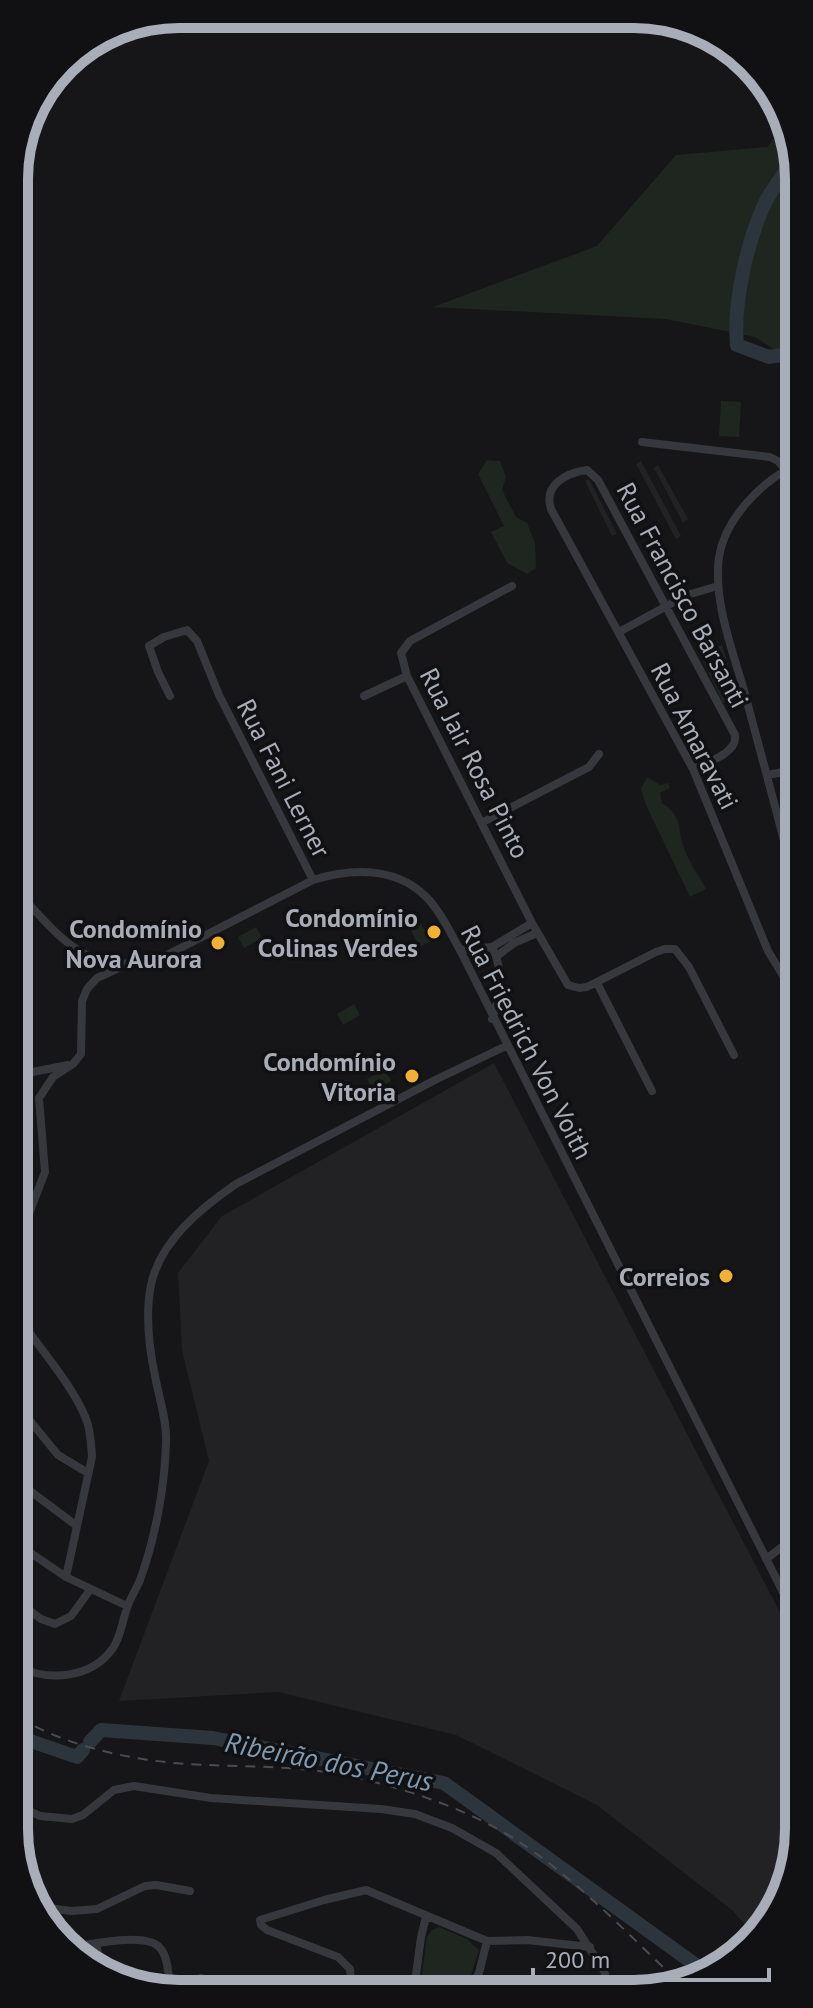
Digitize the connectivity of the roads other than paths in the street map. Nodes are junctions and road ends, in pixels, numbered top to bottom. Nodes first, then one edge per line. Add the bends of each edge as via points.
1 (642, 442) dead end
2 (785, 465) edge
3 (785, 472) edge
4 (549, 498) joint
5 (512, 586) dead end
6 (718, 586) junction
7 (666, 606) junction
8 (619, 632) junction
9 (407, 676) junction
10 (170, 696) dead end
11 (364, 696) dead end
12 (599, 754) dead end
13 (693, 769) junction
14 (785, 772) edge
15 (767, 775) junction
16 (483, 822) junction
17 (785, 845) edge
18 (313, 880) junction
19 (28, 903) edge
20 (532, 923) junction
21 (537, 933) junction
22 (460, 950) junction
23 (494, 951) junction
24 (123, 966) junction
25 (785, 979) edge
26 (597, 983) junction
27 (492, 1019) junction
28 (506, 1046) junction
29 (734, 1055) dead end
30 (73, 1064) junction
31 (28, 1073) edge
32 (652, 1091) dead end
33 (28, 1216) edge
34 (28, 1331) edge
35 (28, 1418) edge
36 (88, 1473) junction
37 (28, 1489) edge
38 (77, 1526) junction
39 (785, 1545) edge
40 (28, 1551) edge
41 (766, 1559) junction
42 (66, 1577) junction
43 (90, 1590) junction
44 (785, 1596) edge
45 (127, 1606) junction
46 (28, 1610) edge
47 (28, 1671) edge
48 (28, 1810) edge
49 (190, 1891) dead end
50 (50, 1908) edge
51 (426, 1917) junction
52 (487, 1941) junction
53 (96, 1944) junction
54 (84, 1946) edge
55 (590, 1947) junction
56 (99, 1956) edge
57 (201, 1978) dead end
58 (169, 1979) edge
59 (206, 1980) edge
60 (351, 1980) edge
61 (415, 1980) edge
62 (475, 1980) edge
63 (606, 1980) edge

1 - 2 street via 770,457
3 - 6 street via 730,526 721,549
4 - 7 street, Rua Francisco Barsanti via 562,479 591,472
4 - 8 street, Rua Amaravati
5 - 9 street, Rua Jair Rosa Pinto via 410,641 401,653
6 - 7 street
6 - 15 street
7 - 8 street
7 - 13 street, Rua Francisco Barsanti via 737,739 730,749
8 - 13 street, Rua Amaravati
9 - 11 street
9 - 16 street, Rua Jair Rosa Pinto
10 - 18 street, Rua Fani Lerner via 149,646 187,630
12 - 16 street via 589,767
13 - 25 street, Rua Amaravati via 768,951
14 - 15 street
15 - 17 street
16 - 20 street, Rua Jair Rosa Pinto
18 - 22 street, Rua Friedrich Von Voith via 337,873 394,875 429,900
18 - 24 street, Rua Friedrich Von Voith via 165,956
19 - 24 street, Rua Friedrich Von Voith via 88,957
20 - 21 street, Rua Jair Rosa Pinto
20 - 23 street
21 - 23 street
21 - 26 street, Rua Jair Rosa Pinto via 568,985
22 - 23 street
22 - 27 street, Rua Friedrich Von Voith
23 - 27 street via 501,992
24 - 30 street via 87,989 81,1051
26 - 29 street via 671,948 684,959
26 - 32 street
27 - 28 street, Rua Friedrich Von Voith
28 - 41 street, Rua Friedrich Von Voith
28 - 45 street via 236,1184 203,1208 174,1240 151,1282 149,1305 164,1457 141,1578
30 - 31 street
30 - 33 street via 53,1077 39,1098 45,1172
34 - 36 street via 86,1418 92,1457
35 - 36 street via 58,1455
36 - 38 street
37 - 38 street
38 - 42 street
39 - 41 street
40 - 42 street
41 - 44 street, Rua Friedrich Von Voith
42 - 43 street
43 - 45 street
43 - 46 street via 71,1616 55,1624
45 - 47 street via 117,1641 87,1669 52,1676
48 - 55 street via 72,1819 114,1790 134,1786 211,1798 415,1814 496,1853 566,1917
49 - 50 street via 145,1886 89,1911
51 - 52 street
51 - 60 street via 370,1891 263,1918 261,1925 267,1930 338,1957 350,1969
51 - 61 street
52 - 55 street
52 - 62 street
53 - 54 street
53 - 56 street
53 - 58 street via 154,1942 163,1952
55 - 63 street
57 - 59 street

